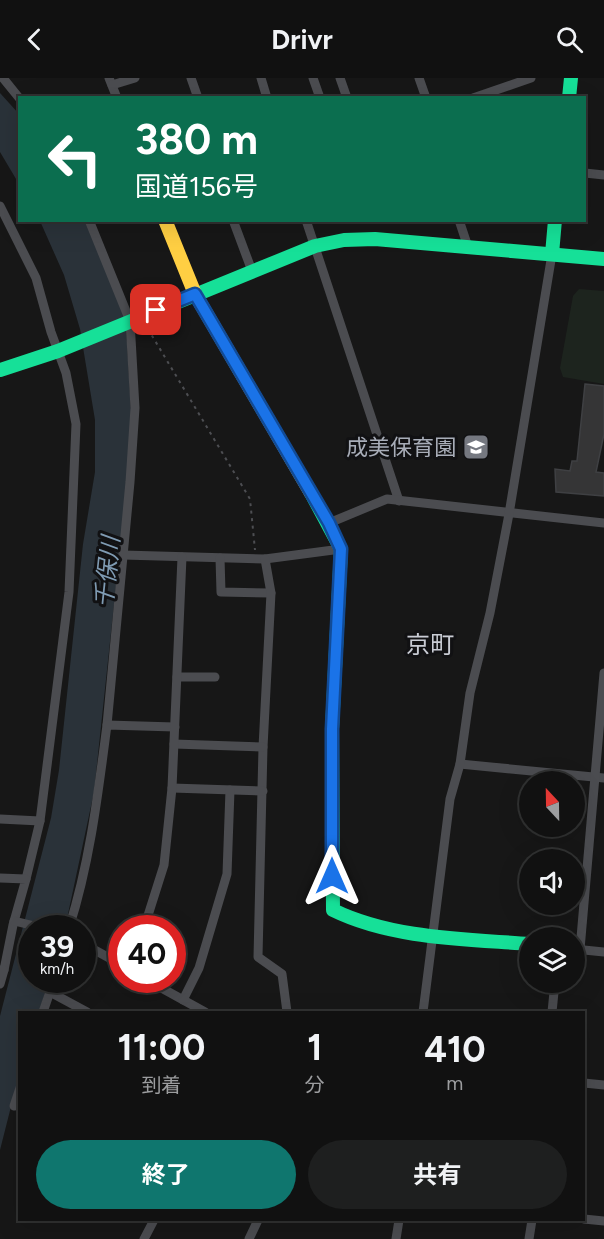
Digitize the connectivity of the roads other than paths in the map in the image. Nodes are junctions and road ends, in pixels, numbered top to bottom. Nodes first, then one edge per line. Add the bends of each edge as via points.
1 (3, 78) edge
2 (135, 78) edge
3 (191, 78) edge
4 (261, 78) edge
5 (313, 78) edge
6 (340, 78) edge
7 (419, 78) edge
8 (531, 78) edge
9 (571, 78) edge
10 (110, 81) edge
11 (504, 82) edge
12 (116, 96) edge
13 (197, 96) edge
14 (266, 96) edge
15 (319, 96) edge
16 (346, 96) edge
17 (425, 96) edge
18 (477, 96) edge
19 (569, 96) edge
20 (18, 97) edge
21 (586, 173) edge
22 (604, 174) edge
23 (0, 206) edge
24 (90, 222) edge
25 (166, 222) edge
26 (234, 222) edge
27 (307, 222) edge
28 (460, 222) edge
29 (555, 222) edge
30 (315, 246) junction
31 (468, 247) junction
32 (552, 254) junction
33 (604, 259) edge
34 (252, 271) junction
35 (195, 294) junction
36 (132, 320) junction
37 (63, 348) junction
38 (0, 370) edge
39 (399, 501) junction
40 (510, 514) junction
41 (329, 523) junction
42 (604, 523) edge
43 (341, 549) junction
44 (123, 555) junction
45 (182, 557) junction
46 (220, 558) junction
47 (260, 559) junction
48 (271, 592) junction
49 (604, 673) edge
50 (177, 677) junction
51 (215, 677) dead end
52 (106, 725) junction
53 (175, 727) junction
54 (174, 744) junction
55 (263, 747) junction
56 (460, 764) junction
57 (599, 777) edge
58 (172, 788) junction
59 (230, 790) junction
60 (263, 791) junction
61 (0, 819) edge
62 (40, 821) junction
63 (0, 878) edge
64 (26, 879) junction
65 (19, 915) edge
66 (73, 915) edge
67 (148, 915) edge
68 (18, 922) edge
69 (580, 927) edge
70 (433, 934) junction
71 (519, 943) edge
72 (585, 950) edge
73 (604, 952) edge
74 (2, 970) edge
75 (0, 984) edge
76 (50, 993) edge
77 (52, 993) edge
78 (170, 993) edge
79 (554, 993) edge
80 (183, 1000) junction
81 (43, 1011) edge
82 (85, 1011) edge
83 (203, 1011) edge
84 (287, 1011) edge
85 (423, 1011) edge
86 (552, 1011) edge
87 (585, 1083) edge
88 (604, 1085) edge
89 (18, 1094) edge
90 (18, 1105) edge
91 (585, 1219) edge
92 (153, 1221) edge
93 (258, 1221) edge
94 (399, 1221) edge
95 (532, 1221) edge
96 (604, 1221) edge
97 (144, 1239) edge
98 (249, 1239) edge
99 (396, 1239) edge
100 (529, 1239) edge

1 - 20 street
2 - 10 street
3 - 13 street
4 - 14 street
5 - 15 street
6 - 16 street
7 - 17 street
8 - 11 street
9 - 19 main road
10 - 12 street
11 - 18 street
21 - 22 street
23 - 37 street via 36,278
24 - 36 street
25 - 35 main road
26 - 34 street
27 - 30 street
28 - 31 street
29 - 32 main road
30 - 31 main road via 375,239
30 - 34 main road
30 - 39 street
31 - 32 main road
32 - 33 main road
32 - 40 street
34 - 35 main road
35 - 36 main road
35 - 41 main road
36 - 37 main road
36 - 44 street via 135,408
37 - 38 main road
37 - 62 street via 74,400 69,592
39 - 40 street
39 - 41 street via 387,499
40 - 42 street
40 - 56 street via 470,693
41 - 43 main road
43 - 47 street
43 - 70 main road via 332,729 333,910 346,919
44 - 45 street
44 - 52 street
45 - 46 street
45 - 50 street
46 - 47 street
46 - 48 street via 220,592
47 - 48 street
48 - 55 street
49 - 57 street
50 - 51 street
50 - 53 street
52 - 53 street
52 - 66 street via 95,818
53 - 54 street
54 - 55 street
54 - 58 street
55 - 60 street
56 - 57 street
56 - 70 street via 450,799
57 - 69 street
58 - 59 street
58 - 67 street via 164,866
59 - 60 street
59 - 80 street via 227,874 199,969
60 - 84 street via 258,957 282,974
61 - 62 street
62 - 64 street
63 - 64 street
64 - 65 street
68 - 74 street
70 - 71 main road
70 - 85 street
72 - 73 street
74 - 75 street
76 - 81 street
77 - 82 street
78 - 80 street
79 - 86 street
80 - 83 street
87 - 88 street
89 - 90 street via 14,1106
91 - 96 street
92 - 97 street
93 - 98 street
94 - 99 street
95 - 100 street

